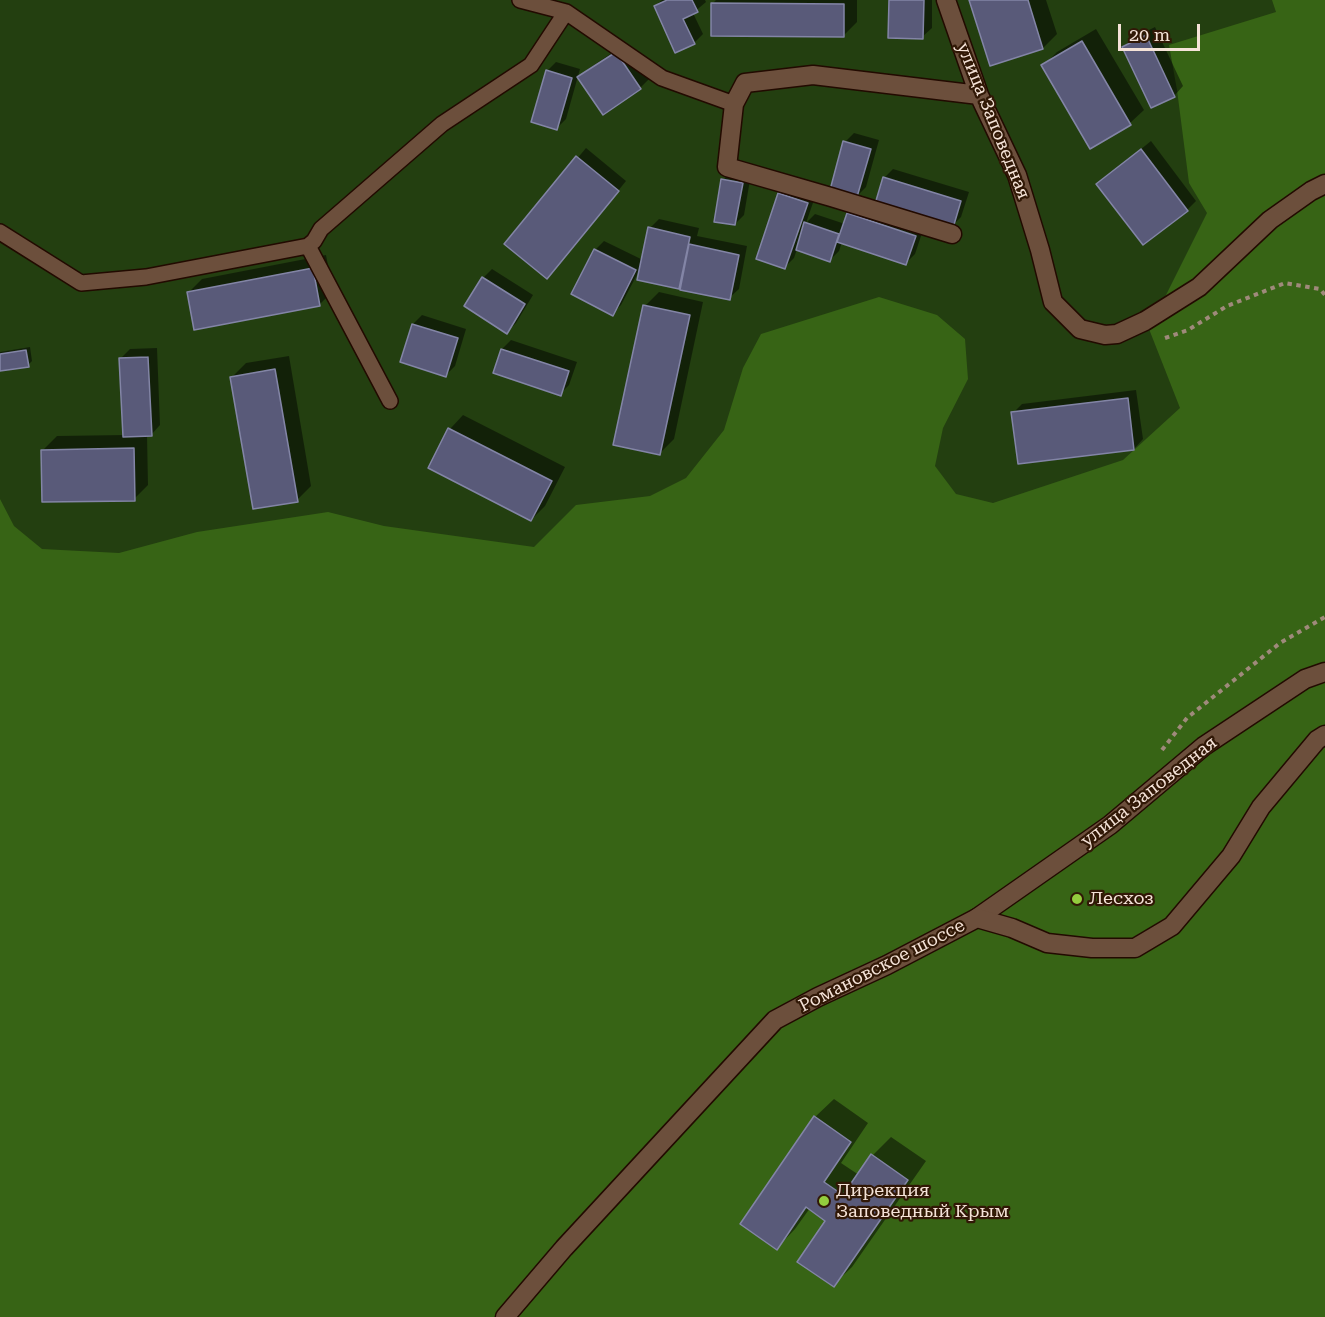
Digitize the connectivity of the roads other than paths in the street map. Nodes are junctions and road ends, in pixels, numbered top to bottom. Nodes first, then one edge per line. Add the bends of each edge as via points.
1 (520, 0) edge
2 (946, 0) edge
3 (566, 12) junction
4 (979, 95) junction
5 (734, 104) junction
6 (1325, 184) edge
7 (0, 232) edge
8 (952, 234) dead end
9 (308, 246) junction
10 (390, 401) dead end
11 (1325, 672) edge
12 (1325, 735) edge
13 (977, 918) junction
14 (505, 1317) edge

1 - 3 lane
2 - 4 street, улица Заповедная
3 - 5 lane via 662,78
3 - 9 lane via 531,65 442,124 321,230
4 - 5 street via 813,75 745,82
4 - 6 street, улица Заповедная via 1017,175 1053,302 1080,329 1117,334 1145,321 1199,287 1270,220
5 - 8 street via 727,167
7 - 9 lane via 81,283 146,277
9 - 10 lane
11 - 13 street, улица Заповедная via 1305,679 1204,746 1110,825
12 - 13 street, Романовское шоссе via 1261,807 1231,856 1172,926 1135,948 1047,943
13 - 14 street, Романовское шоссе via 775,1020

